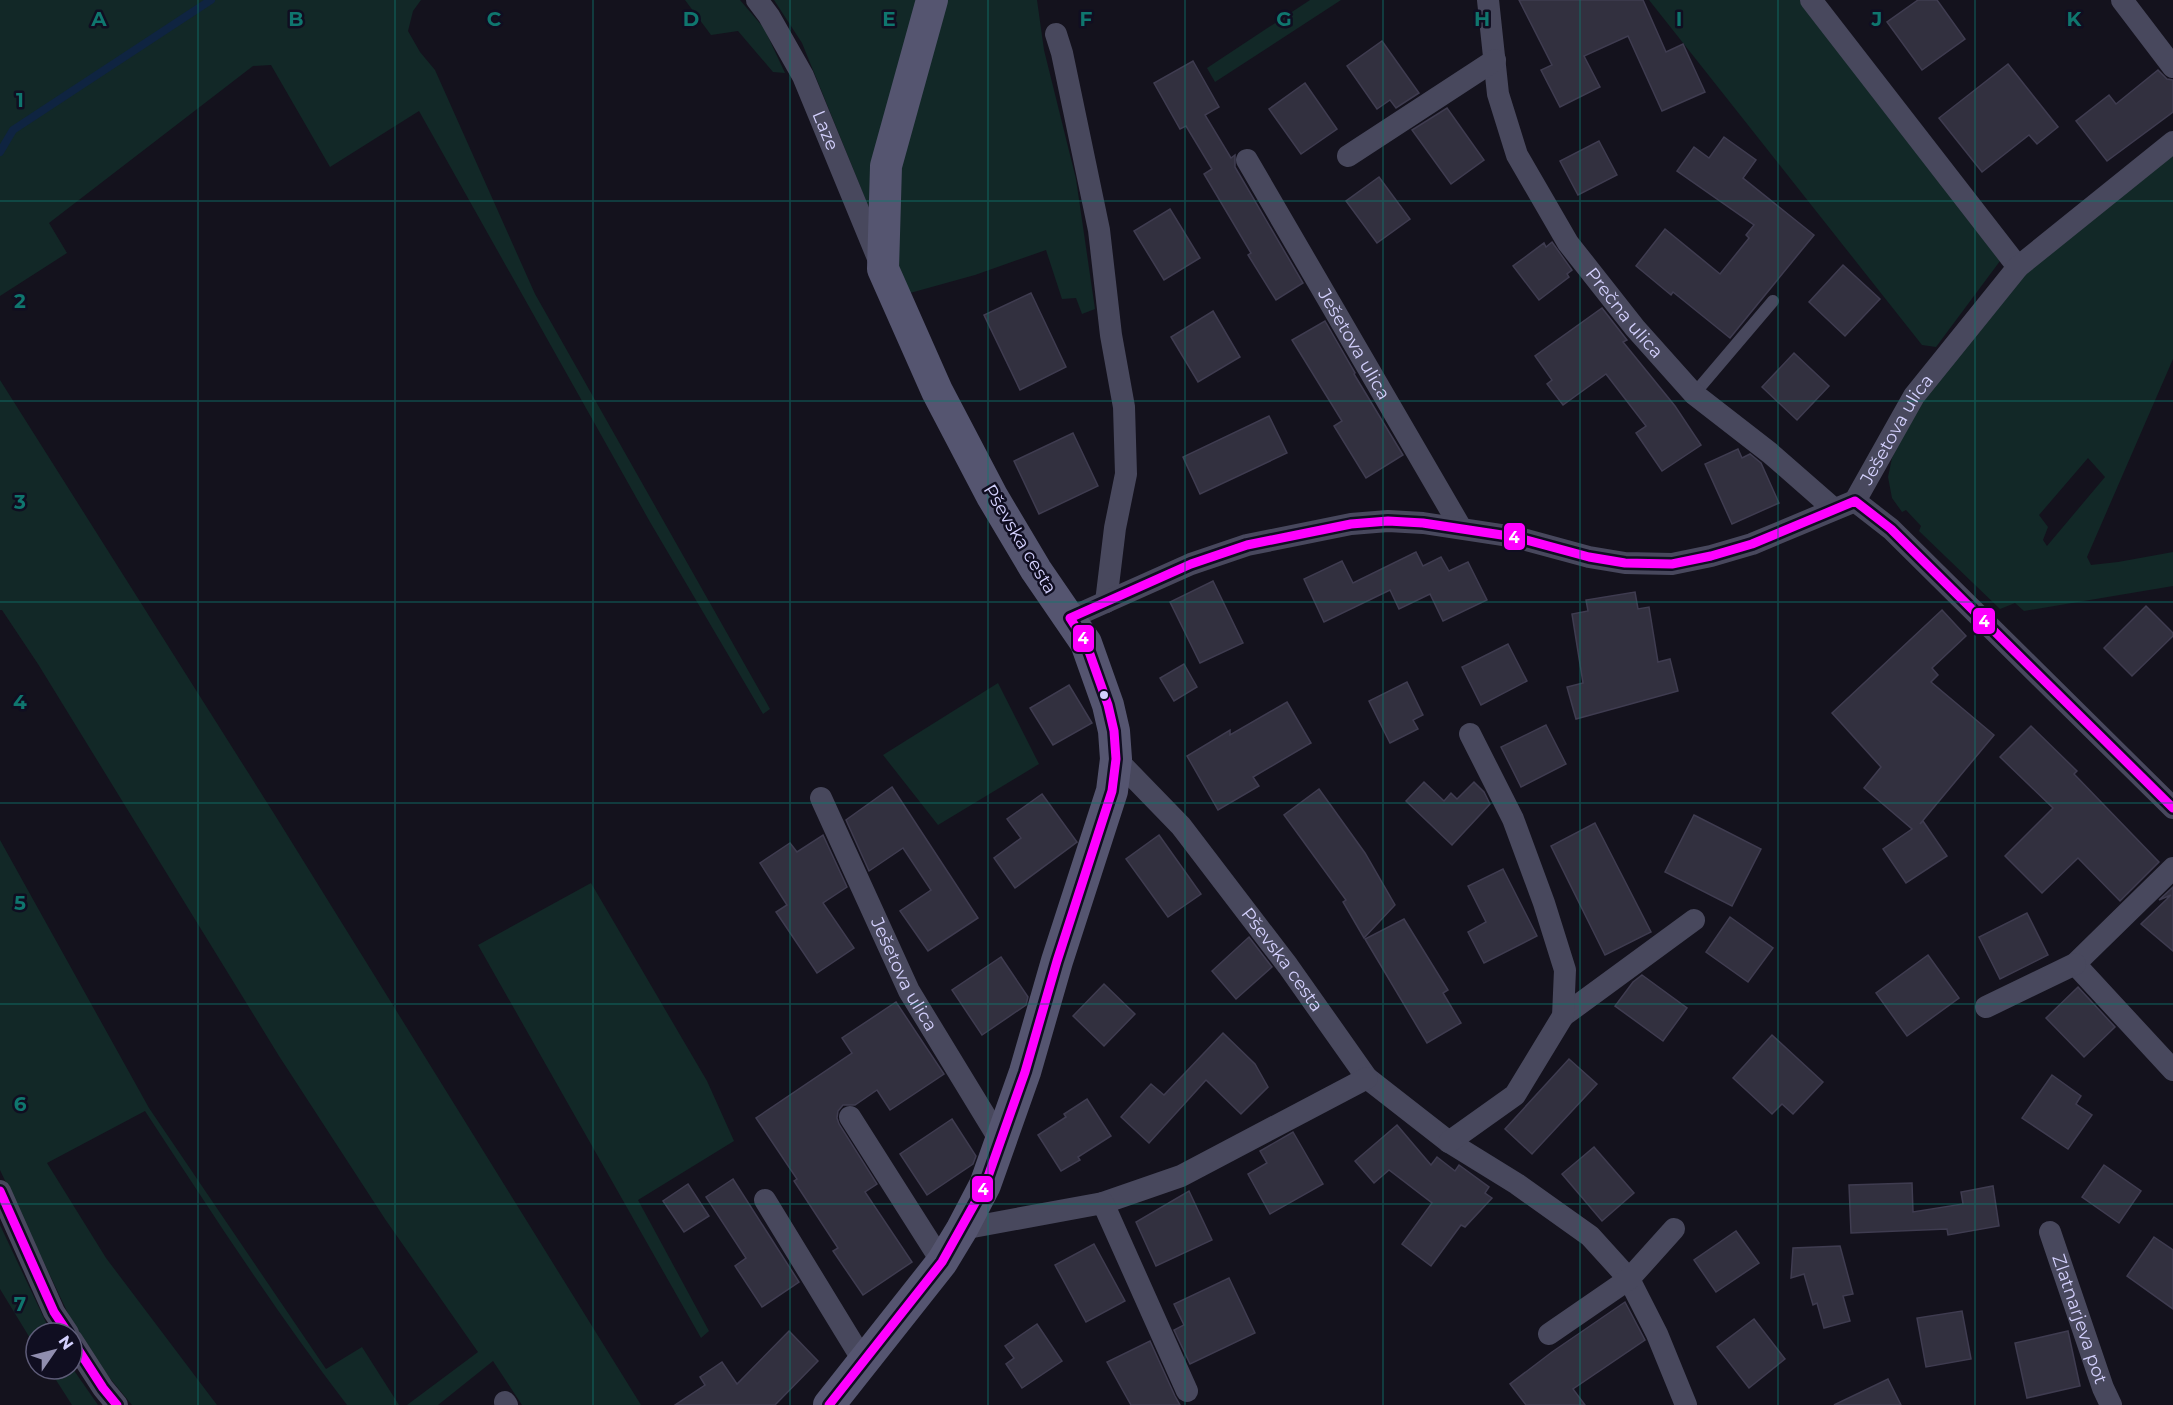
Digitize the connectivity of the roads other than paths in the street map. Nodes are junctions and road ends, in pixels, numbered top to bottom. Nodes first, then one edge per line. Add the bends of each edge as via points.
1 (757, 0) edge
2 (932, 0) edge
3 (1488, 0) edge
4 (1811, 0) edge
5 (2122, 0) edge
6 (1056, 34) dead end
7 (1495, 60) junction
8 (2173, 67) edge
9 (2173, 142) edge
10 (1348, 156) dead end
11 (1247, 160) dead end
12 (2018, 267) junction
13 (883, 270) junction
14 (1773, 301) dead end
15 (1694, 394) junction
16 (1856, 501) junction
17 (1834, 509) junction
18 (1461, 528) junction
19 (1106, 602) junction
20 (1070, 618) junction
21 (1470, 734) dead end
22 (1116, 759) junction
23 (821, 798) dead end
24 (2173, 808) edge
25 (2173, 868) edge
26 (1694, 920) dead end
27 (2076, 964) junction
28 (1986, 1006) dead end
29 (1563, 1016) junction
30 (2173, 1070) edge
31 (1367, 1078) junction
32 (850, 1117) dead end
33 (1001, 1142) junction
34 (1449, 1142) junction
35 (0, 1191) edge
36 (765, 1200) dead end
37 (1103, 1203) junction
38 (962, 1229) junction
39 (1674, 1229) dead end
40 (2050, 1232) dead end
41 (942, 1262) junction
42 (1629, 1279) junction
43 (60, 1321) edge
44 (1549, 1334) dead end
45 (84, 1359) edge
46 (864, 1362) junction
47 (1186, 1391) dead end
48 (117, 1405) edge
49 (829, 1405) edge
50 (1686, 1405) edge
51 (2110, 1405) edge

1 - 13 street, Laze via 803,76
2 - 13 street, Pševska cesta via 886,166
3 - 7 street, Prečna ulica
4 - 12 street
5 - 8 street
6 - 19 street via 1099,230 1124,407 1126,474
7 - 10 street
7 - 15 street, Prečna ulica via 1498,94 1517,155 1568,243 1635,328
9 - 12 street, Ješetova ulica
11 - 18 street, Ješetova ulica
12 - 16 street, Ješetova ulica via 1914,396
13 - 20 street, Pševska cesta via 937,391 992,496
14 - 15 lane
15 - 17 street, Prečna ulica
16 - 17 street, Ješetova ulica
16 - 24 street via 1891,529
17 - 18 street, Ješetova ulica via 1752,544 1672,564 1589,557 1515,537
18 - 19 street, Ješetova ulica via 1388,520 1247,545 1191,564
19 - 20 street, Ješetova ulica
20 - 22 street, Pševska cesta via 1086,643 1100,680 1114,731
21 - 29 street via 1514,819 1544,903 1565,970
22 - 31 street, Pševska cesta via 1181,826
22 - 33 street via 1112,791
23 - 33 street, Ješetova ulica via 909,991
25 - 27 street
26 - 29 street
27 - 28 street
27 - 30 street
29 - 34 street via 1515,1095
31 - 34 street, Pševska cesta
31 - 37 street via 1181,1176
32 - 41 street
33 - 38 street
34 - 42 street, Pševska cesta via 1590,1236
35 - 43 street
36 - 46 street
37 - 38 street
37 - 47 street
38 - 41 street
39 - 42 street
40 - 51 street, Zlatnarjeva pot
41 - 46 street
42 - 44 street
42 - 50 street, Pševska cesta
45 - 48 street
46 - 49 street

